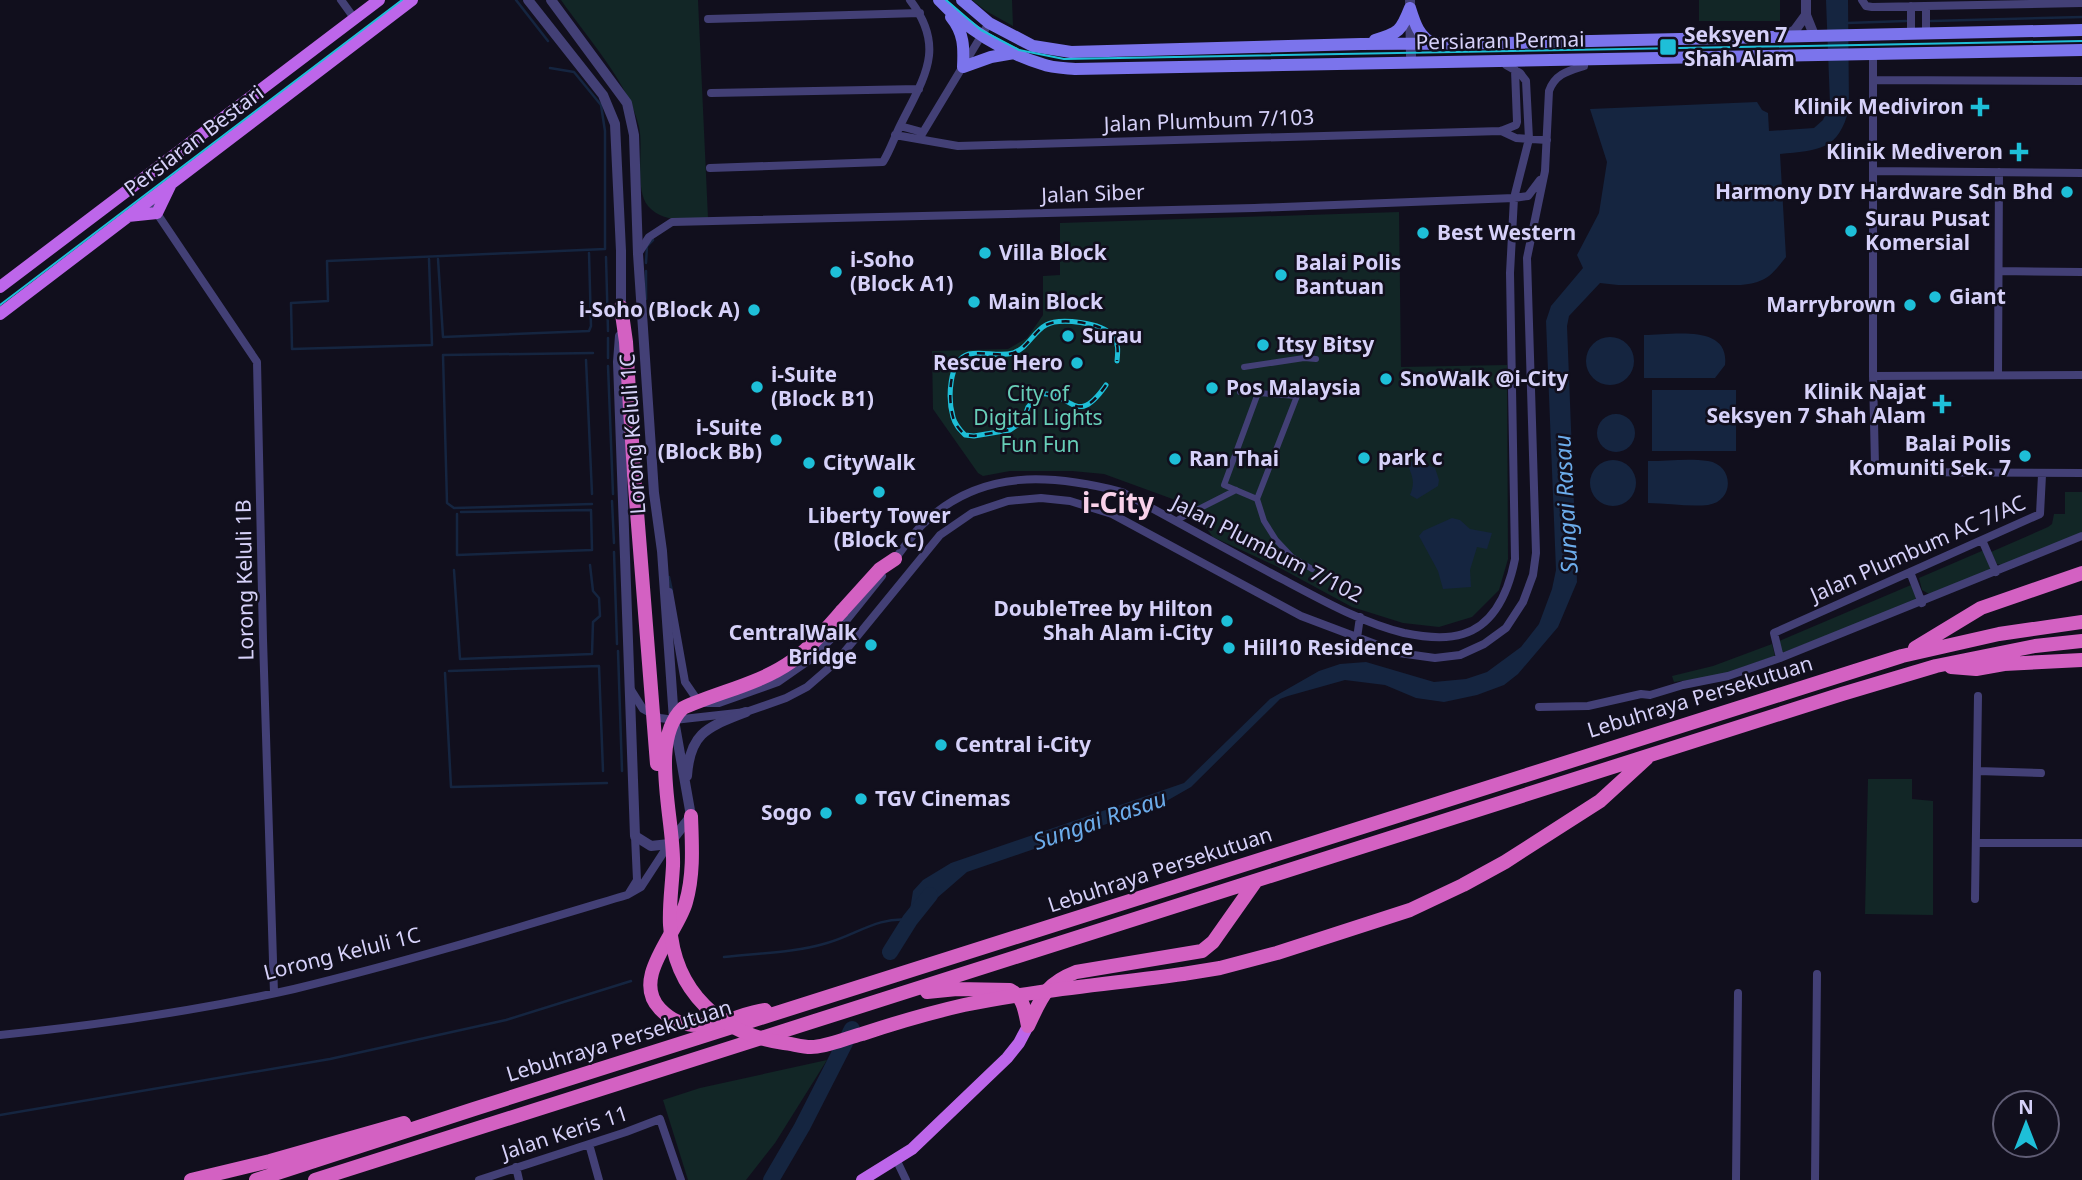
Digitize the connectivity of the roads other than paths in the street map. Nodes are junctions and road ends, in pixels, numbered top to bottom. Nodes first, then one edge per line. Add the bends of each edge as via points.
1 (341, 0) edge
2 (379, 0) edge
3 (412, 0) edge
4 (528, 0) edge
5 (551, 0) edge
6 (910, 0) edge
7 (962, 0) edge
8 (1806, 0) edge
9 (1862, 0) edge
10 (940, 1) edge
11 (2082, 3) edge
12 (1410, 4) edge
13 (1910, 6) junction
14 (1926, 6) junction
15 (920, 13) junction
16 (1806, 15) junction
17 (354, 18) junction
18 (708, 19) dead end
19 (989, 23) junction
20 (2082, 30) edge
21 (1911, 34) junction
22 (1926, 34) junction
23 (1816, 35) junction
24 (982, 36) junction
25 (1784, 37) junction
26 (1361, 44) junction
27 (1434, 44) junction
28 (1410, 50) junction
29 (2082, 50) edge
30 (1014, 53) junction
31 (1868, 55) junction
32 (1813, 56) junction
33 (1337, 64) junction
34 (1509, 65) junction
35 (1584, 66) junction
36 (963, 67) junction
37 (1873, 79) junction
38 (2082, 81) edge
39 (919, 89) junction
40 (711, 93) dead end
41 (900, 125) junction
42 (1501, 131) junction
43 (895, 135) junction
44 (921, 136) junction
45 (1529, 139) junction
46 (1547, 140) junction
47 (710, 168) dead end
48 (1873, 171) junction
49 (1545, 172) junction
50 (1999, 172) junction
51 (2082, 173) edge
52 (173, 182) junction
53 (1514, 198) junction
54 (148, 200) junction
55 (157, 213) junction
56 (128, 216) junction
57 (638, 254) junction
58 (2000, 271) junction
59 (2082, 272) edge
60 (0, 287) edge
61 (621, 307) junction
62 (0, 314) edge
63 (1316, 359) dead end
64 (1244, 367) dead end
65 (1998, 375) junction
66 (2082, 375) edge
67 (1873, 376) junction
68 (1240, 392) dead end
69 (1258, 393) junction
70 (2082, 473) edge
71 (2042, 475) junction
72 (1236, 490) junction
73 (1257, 499) junction
74 (1175, 521) junction
75 (2082, 536) edge
76 (1982, 540) junction
77 (662, 551) junction
78 (895, 559) junction
79 (1312, 569) dead end
80 (1910, 572) junction
81 (1997, 572) junction
82 (2082, 573) edge
83 (1922, 603) junction
84 (1360, 617) junction
85 (2082, 622) edge
86 (1357, 638) junction
87 (2082, 641) edge
88 (1902, 656) junction
89 (1780, 658) junction
90 (2082, 660) edge
91 (1936, 666) junction
92 (629, 687) junction
93 (1978, 696) dead end
94 (1539, 707) dead end
95 (746, 712) junction
96 (674, 720) junction
97 (1651, 755) junction
98 (1978, 771) junction
99 (2041, 773) dead end
100 (686, 794) junction
101 (691, 817) junction
102 (635, 836) junction
103 (1976, 843) junction
104 (2082, 843) edge
105 (669, 844) junction
106 (1256, 881) junction
107 (627, 895) junction
108 (1975, 899) dead end
109 (670, 904) junction
110 (1817, 974) dead end
111 (274, 993) junction
112 (1738, 993) dead end
113 (898, 995) junction
114 (798, 1007) junction
115 (1028, 1026) junction
116 (0, 1035) edge
117 (474, 1108) junction
118 (589, 1144) junction
119 (896, 1159) junction
120 (516, 1167) junction
121 (191, 1180) edge
122 (256, 1180) edge
123 (315, 1180) edge
124 (479, 1180) edge
125 (519, 1180) edge
126 (599, 1180) edge
127 (681, 1180) edge
128 (862, 1180) edge
129 (906, 1180) edge
130 (1736, 1180) edge
131 (1815, 1180) edge

1 - 17 street
2 - 17 main road, Persiaran Bestari
3 - 52 main road, Persiaran Bestari
4 - 61 street, Lorong Keluli 1C via 603,95 615,124
5 - 57 street, Lorong Keluli 1C via 627,103 634,135
6 - 15 street
7 - 19 main road, Persiaran Permai
8 - 16 street
9 - 13 street via 1866,6
10 - 24 main road, Persiaran Permai
10 - 36 main road via 960,29
11 - 14 street
12 - 26 main road via 1402,29
12 - 27 main road via 1416,29
12 - 28 street
13 - 14 street
13 - 21 street
14 - 22 street
15 - 18 street
15 - 39 street via 929,30 928,71
16 - 23 street
16 - 25 street
17 - 60 main road, Persiaran Bestari
19 - 24 street
19 - 26 main road, Persiaran Permai via 1033,46 1071,52
20 - 22 main road, Persiaran Permai
21 - 22 main road, Persiaran Permai
21 - 23 main road, Persiaran Permai
23 - 25 main road, Persiaran Permai
24 - 30 main road, Persiaran Permai
24 - 36 street
25 - 27 main road, Persiaran Permai
26 - 28 main road, Persiaran Permai
27 - 28 main road, Persiaran Permai
28 - 33 main road via 1354,57
28 - 34 main road via 1471,55
29 - 31 main road, Persiaran Permai
30 - 33 main road, Persiaran Permai via 1043,65 1075,69
30 - 36 main road
31 - 32 main road, Persiaran Permai
31 - 37 street
32 - 34 main road, Persiaran Permai
32 - 35 main road via 1759,64
33 - 34 main road, Persiaran Permai via 1470,61
34 - 35 main road
34 - 42 street via 1517,122
34 - 45 street, Jalan Plumbum 7/102 via 1526,81
35 - 46 street, Jalan Plumbum 7/102 via 1560,75 1551,85
36 - 44 street
37 - 38 street
37 - 48 street
39 - 40 street
39 - 41 street
41 - 43 street
41 - 44 street
42 - 44 street, Jalan Plumbum 7/103 via 958,146
42 - 45 street, Jalan Plumbum 7/103
43 - 44 street
43 - 47 street via 879,163
45 - 46 street, Jalan Plumbum 7/103
45 - 53 street, Jalan Plumbum 7/102
46 - 49 street, Jalan Plumbum 7/102
48 - 50 street
48 - 67 street
49 - 53 street via 1533,192
49 - 86 street, Jalan Plumbum 7/102 via 1527,258 1535,553 1523,602 1506,628 1460,654 1435,658 1399,653
50 - 51 street
50 - 58 street
52 - 54 main road, Persiaran Bestari
52 - 55 main road
53 - 57 street, Jalan Siber via 672,222 649,237
53 - 84 street, Jalan Plumbum 7/102 via 1510,273 1515,559 1510,585 1501,603 1464,634 1440,638
54 - 55 street, Lorong Keluli 1B
54 - 56 main road, Persiaran Bestari
55 - 56 main road
55 - 111 street, Lorong Keluli 1B via 257,362
56 - 62 main road, Persiaran Bestari
57 - 77 street, Lorong Keluli 1C
58 - 59 street
58 - 65 street
61 - 92 street, Lorong Keluli 1C via 618,362
61 - 109 highway, bridge
63 - 64 street
65 - 66 street
65 - 67 street
67 - 71 street via 1875,466 1884,472
68 - 69 street
69 - 72 street via 1224,485
69 - 73 street via 1297,396
70 - 71 street
71 - 76 street, Jalan Plumbum AC 7/AC via 2040,514
72 - 73 street
72 - 74 street
73 - 79 street via 1276,540
74 - 78 street, Jalan Plumbum 7/102 via 1122,492 1050,478 1017,480 985,486 948,504 924,523
74 - 84 street, Jalan Plumbum 7/102
75 - 81 street
76 - 80 street, Jalan Plumbum AC 7/AC
76 - 81 street
77 - 78 street, Jalan Plumbum 7/102 via 685,682 705,703 719,703 778,682 811,659
77 - 96 street, Lorong Keluli 1C
78 - 109 highway, bridge via 791,662 683,708 671,723 665,761 673,862
80 - 83 street
80 - 89 street, Jalan Plumbum AC 7/AC via 1774,633
81 - 83 street
82 - 88 highway via 1981,608
83 - 89 street
84 - 86 street
85 - 88 highway, Lebuhraya Persekutuan via 1999,634
86 - 95 street, Jalan Plumbum 7/102 via 1267,598 1112,514 1070,501 1008,501 972,513 940,534 824,674 786,698
87 - 91 highway, Lebuhraya Persekutuan
88 - 114 highway, Lebuhraya Persekutuan
89 - 94 street via 1663,693 1588,706
90 - 91 highway via 1976,669
91 - 97 highway, Lebuhraya Persekutuan
92 - 96 street via 643,709
92 - 102 street, Lorong Keluli 1C
93 - 98 street
95 - 96 street, Jalan Plumbum 7/102
95 - 100 street via 709,727 695,739 688,759
96 - 100 street, Lorong Keluli 1C
97 - 106 highway, Lebuhraya Persekutuan
97 - 109 highway, bridge via 1600,801 1505,862 1410,909 1220,968 997,999 811,1047 740,1031 709,1010 690,987 677,959
98 - 99 street
98 - 103 street
100 - 101 street, Lorong Keluli 1C
101 - 105 street
101 - 114 highway via 693,855 686,902 653,966 650,989 656,1005 669,1019 701,1026 746,1013
102 - 105 street via 652,846
102 - 107 street, Lorong Keluli 1C via 637,880
103 - 104 street
103 - 108 street
105 - 107 street via 641,887
106 - 113 highway, Lebuhraya Persekutuan
106 - 115 highway via 1202,951 1062,978 1050,985
107 - 111 street, Lorong Keluli 1C
110 - 131 street
111 - 116 street, Lorong Keluli 1C via 103,1025
112 - 130 street
113 - 115 highway via 1010,990 1025,1007
113 - 123 highway, Lebuhraya Persekutuan
114 - 117 highway, Lebuhraya Persekutuan
115 - 119 main road via 1007,1058
117 - 121 highway via 381,1128
117 - 122 highway, Lebuhraya Persekutuan
118 - 120 street, Jalan Keris 11
118 - 126 street
118 - 127 street, Jalan Keris 11 via 662,1119
119 - 128 main road
119 - 129 street
120 - 124 street, Jalan Keris 11
120 - 125 street

